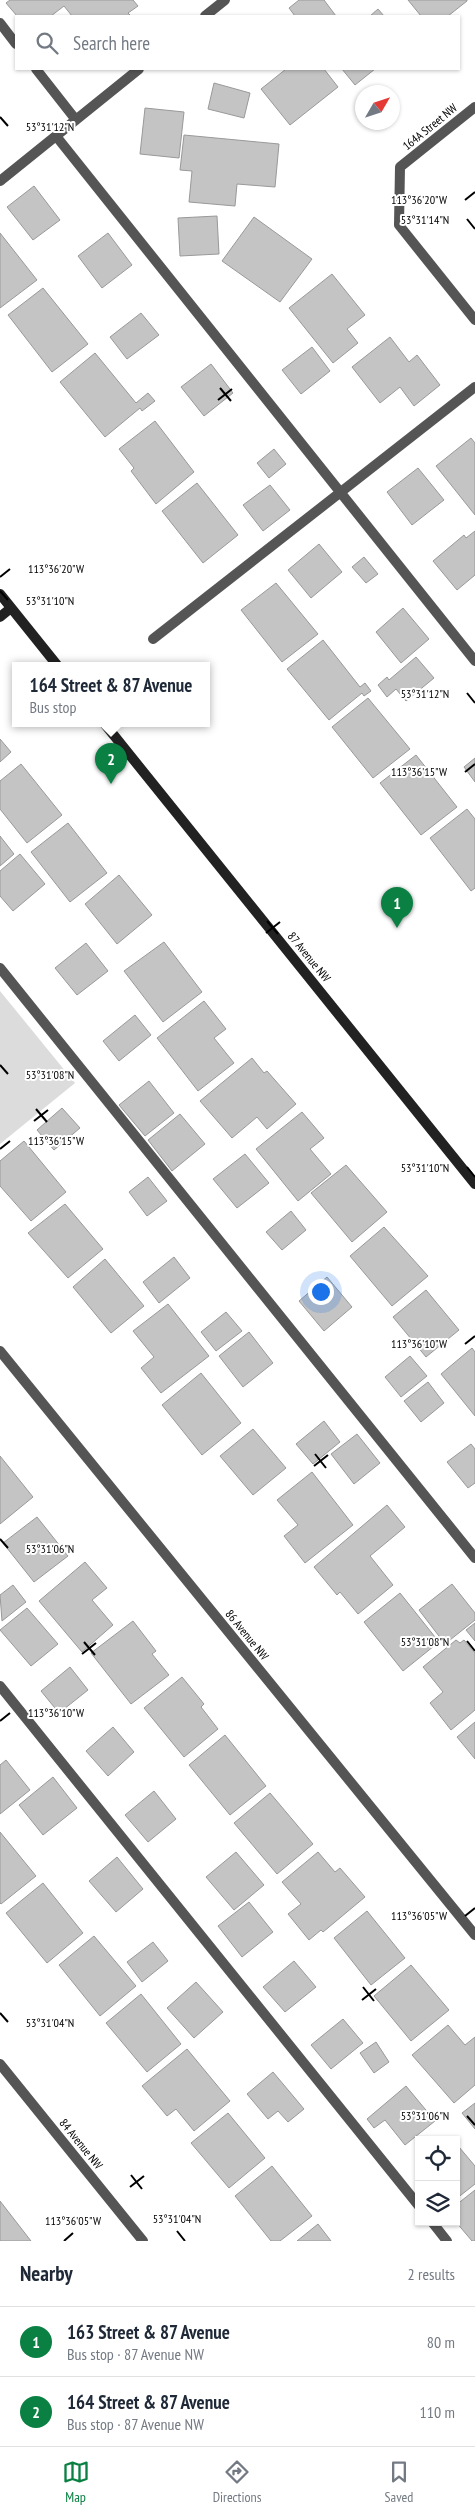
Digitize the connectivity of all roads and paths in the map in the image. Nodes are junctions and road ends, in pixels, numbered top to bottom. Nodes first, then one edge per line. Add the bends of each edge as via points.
1 (225, 0) edge
2 (206, 15) edge
3 (0, 23) edge
4 (15, 43) edge
5 (37, 70) edge
6 (138, 70) edge
7 (475, 107) edge
8 (76, 120) junction
9 (56, 136) junction
10 (0, 181) edge
11 (475, 320) edge
12 (475, 387) edge
13 (341, 494) junction
14 (0, 594) edge
15 (11, 608) junction
16 (0, 617) edge
17 (153, 639) dead end
18 (475, 661) edge
19 (55, 662) edge
20 (107, 727) edge
21 (0, 968) edge
22 (475, 1184) edge
23 (0, 1351) edge
24 (475, 1558) edge
25 (0, 1686) edge
26 (475, 1935) edge
27 (0, 2064) edge
28 (415, 2201) edge
29 (435, 2226) edge
30 (143, 2241) edge
31 (447, 2241) edge

1 - 2 street
3 - 4 street
5 - 8 street
6 - 8 street
7 - 11 street, 164A Street NW via 400,167 399,226
8 - 9 street
9 - 10 street
9 - 13 street
12 - 13 street
13 - 17 street
13 - 18 street
14 - 15 main road
15 - 16 main road
15 - 19 main road
20 - 22 main road, 87 Avenue NW
21 - 24 street
23 - 26 street, 86 Avenue NW
25 - 28 street
27 - 30 street, 84 Avenue NW
29 - 31 street

